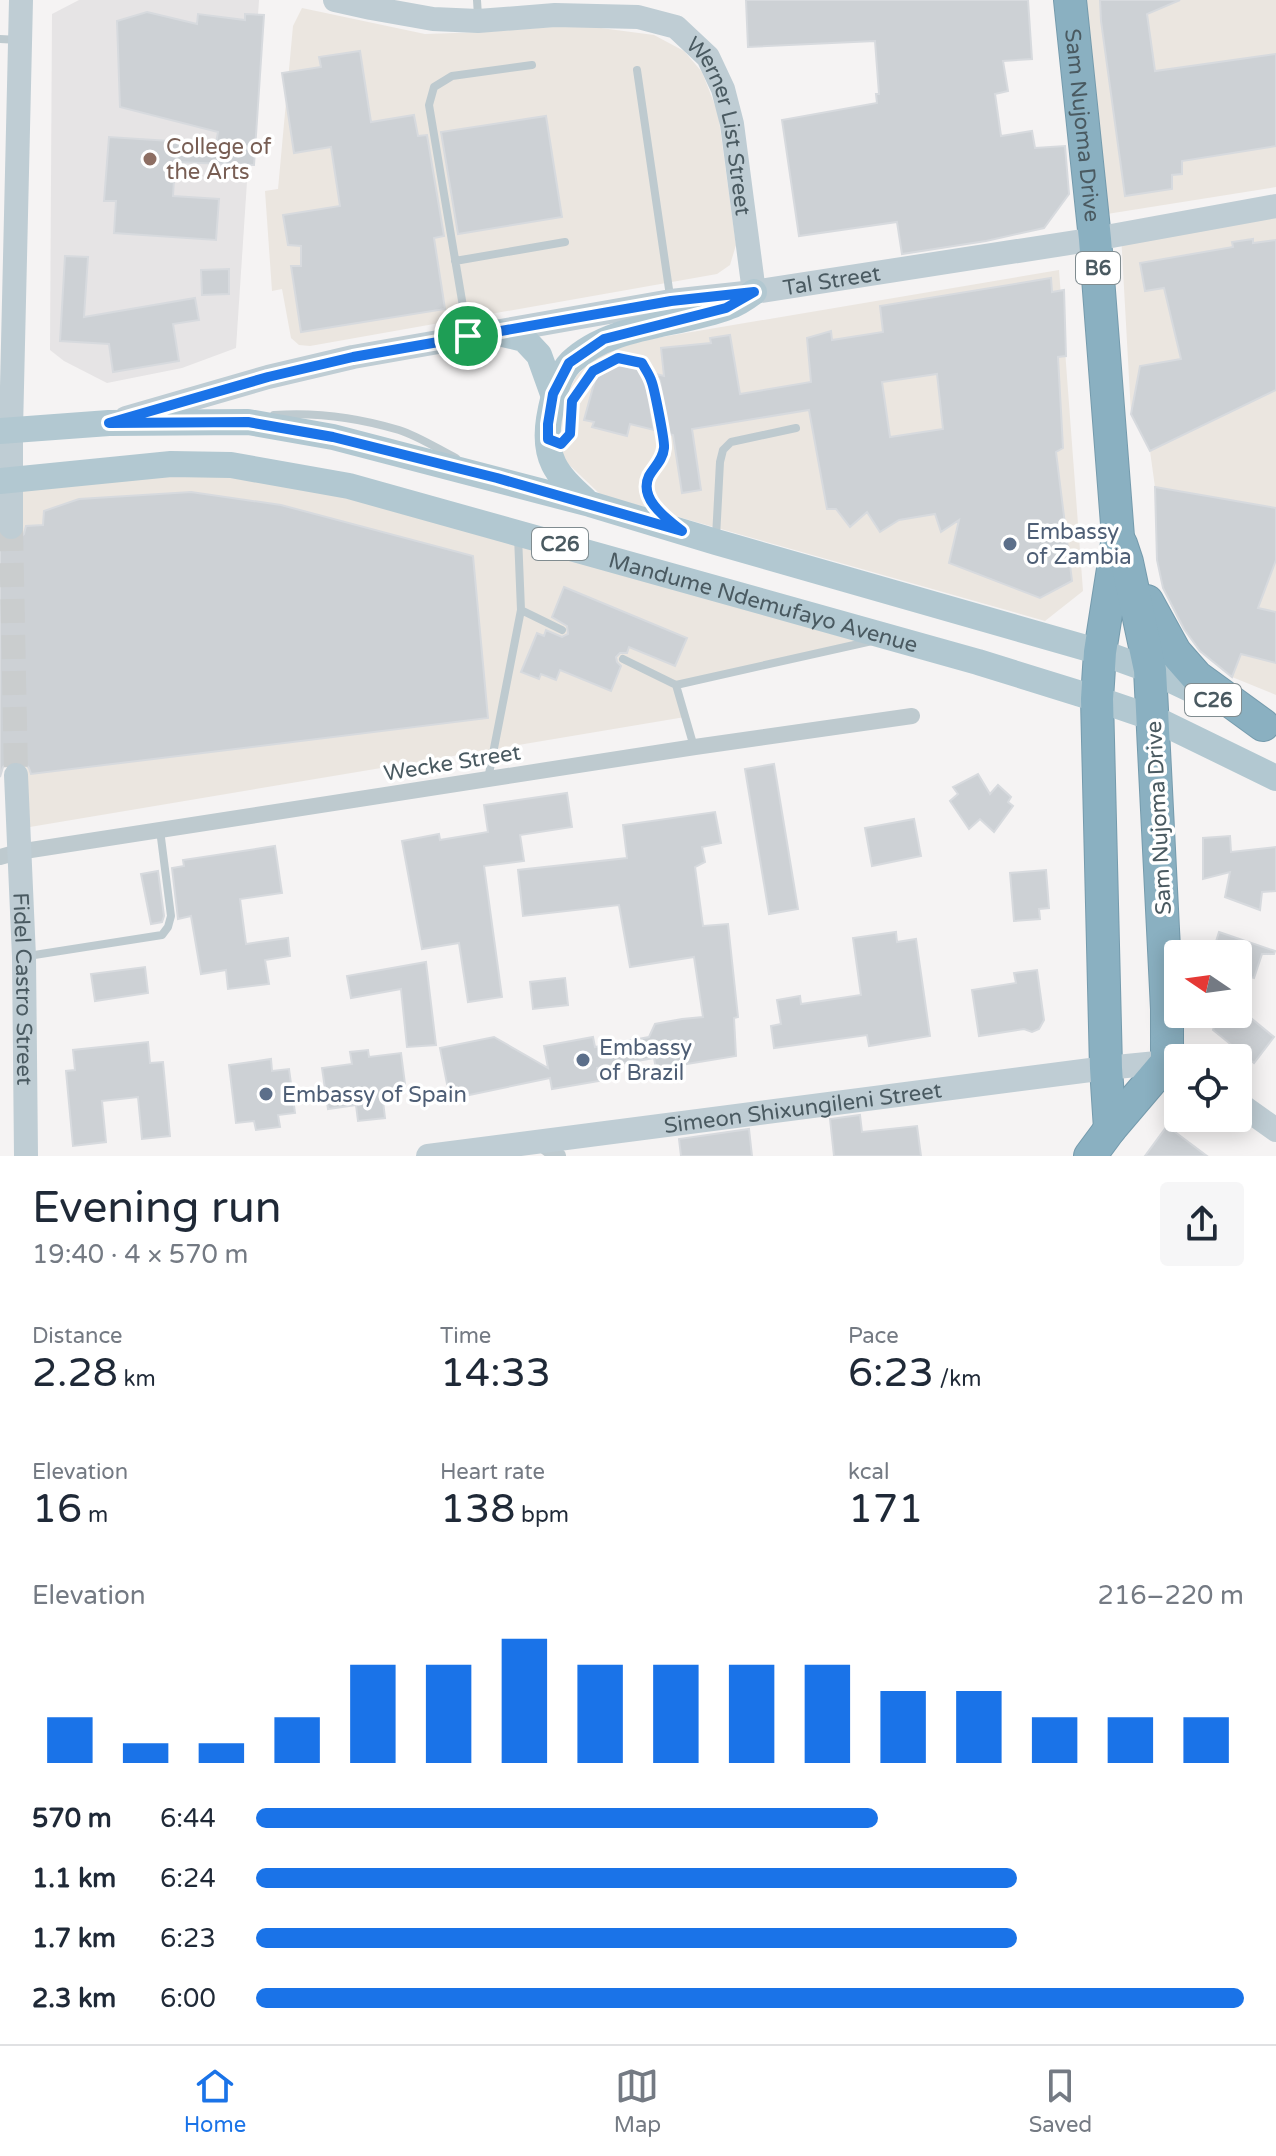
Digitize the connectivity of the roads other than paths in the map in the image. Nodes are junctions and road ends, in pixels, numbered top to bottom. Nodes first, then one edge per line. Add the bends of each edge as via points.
1 (21, 0) edge
2 (335, 0) edge
3 (1070, 0) edge
4 (478, 11) edge
5 (10, 40) edge
6 (532, 65) dead end
7 (637, 70) dead end
8 (1276, 206) edge
9 (1095, 239) junction
10 (565, 242) dead end
11 (455, 261) junction
12 (754, 292) junction
13 (671, 301) junction
14 (481, 334) junction
15 (553, 394) junction
16 (109, 423) junction
17 (796, 428) dead end
18 (5, 430) edge
19 (548, 439) junction
20 (6, 480) edge
21 (590, 504) junction
22 (11, 527) tunnel mouth
23 (682, 531) junction
24 (518, 532) junction
25 (716, 542) junction
26 (1123, 550) junction
27 (521, 610) junction
28 (562, 630) dead end
29 (889, 637) junction
30 (1100, 652) junction
31 (623, 659) dead end
32 (1150, 670) junction
33 (676, 685) junction
34 (1097, 699) junction
35 (912, 716) dead end
36 (1153, 718) junction
37 (1270, 728) edge
38 (695, 747) junction
39 (16, 775) tunnel mouth
40 (1276, 778) edge
41 (487, 779) junction
42 (160, 830) junction
43 (9, 855) edge
44 (24, 957) junction
45 (1171, 1044) edge
46 (1164, 1065) edge
47 (1106, 1068) junction
48 (1164, 1073) edge
49 (1252, 1113) edge
50 (1110, 1129) junction
51 (1276, 1130) edge
52 (538, 1141) junction
53 (26, 1156) edge
54 (428, 1156) edge
55 (558, 1156) edge
56 (1090, 1156) edge

1 - 5 street
2 - 4 street, Werner List Street via 433,19
3 - 9 highway, Sam Nujoma Drive / B6
4 - 12 street, Werner List Street via 638,17 676,27 708,57 732,124
5 - 18 street
6 - 11 lane via 452,76 434,87 429,105
7 - 13 lane
8 - 9 street, Tal Street
9 - 12 street, Tal Street
9 - 26 highway, Sam Nujoma Drive / B6
10 - 11 lane
11 - 14 lane
12 - 13 street, Tal Street
12 - 15 main road via 726,308 604,339 569,363
13 - 14 street, Tal Street
14 - 15 main road via 524,339 539,355
14 - 16 street, Tal Street via 353,357
15 - 19 main road
16 - 18 main road, Mandume Ndemufayo Avenue / C26
16 - 21 main road, Mandume Ndemufayo Avenue / C26 via 248,422 333,437
17 - 25 lane via 731,442 723,450
18 - 20 street
19 - 21 main road via 560,477
19 - 23 lane via 561,444 570,434 572,401 593,371 618,358 642,363 653,382 664,448 646,487 651,503
20 - 22 street
20 - 24 main road, Mandume Ndemufayo Avenue / C26 via 171,464 231,465 349,486
21 - 23 main road, Mandume Ndemufayo Avenue / C26
23 - 25 main road, Mandume Ndemufayo Avenue / C26
24 - 27 lane
24 - 29 main road, Mandume Ndemufayo Avenue / C26
25 - 30 main road, Mandume Ndemufayo Avenue / C26
26 - 30 highway, Sam Nujoma Drive / B6
26 - 32 highway, Sam Nujoma Drive / B6
26 - 37 highway via 1175,652 1197,677
27 - 28 lane
27 - 41 lane
29 - 33 lane
29 - 34 main road, Mandume Ndemufayo Avenue / C26
30 - 32 main road, Mandume Ndemufayo Avenue / C26
30 - 34 highway, Sam Nujoma Drive / B6
31 - 33 lane
32 - 36 highway, Sam Nujoma Drive / B6
32 - 37 main road, Mandume Ndemufayo Avenue / C26
33 - 38 lane
34 - 36 main road, Mandume Ndemufayo Avenue / C26
34 - 47 highway, Sam Nujoma Drive / B6
35 - 38 street, Wecke Street
36 - 40 main road, Mandume Ndemufayo Avenue / C26
36 - 45 highway, Sam Nujoma Drive / B6
38 - 41 street, Wecke Street
39 - 43 street, Fidel Castro Street
41 - 42 street, Wecke Street
42 - 43 street, Wecke Street
42 - 44 lane via 171,916 162,935
43 - 44 street, Fidel Castro Street
44 - 53 street, Fidel Castro Street
46 - 47 street, Simeon Shixungileni Street
47 - 50 highway, Sam Nujoma Drive / B6
47 - 52 street, Simeon Shixungileni Street
48 - 50 highway
49 - 51 street
50 - 56 highway
52 - 54 street, Simeon Shixungileni Street
52 - 55 street

